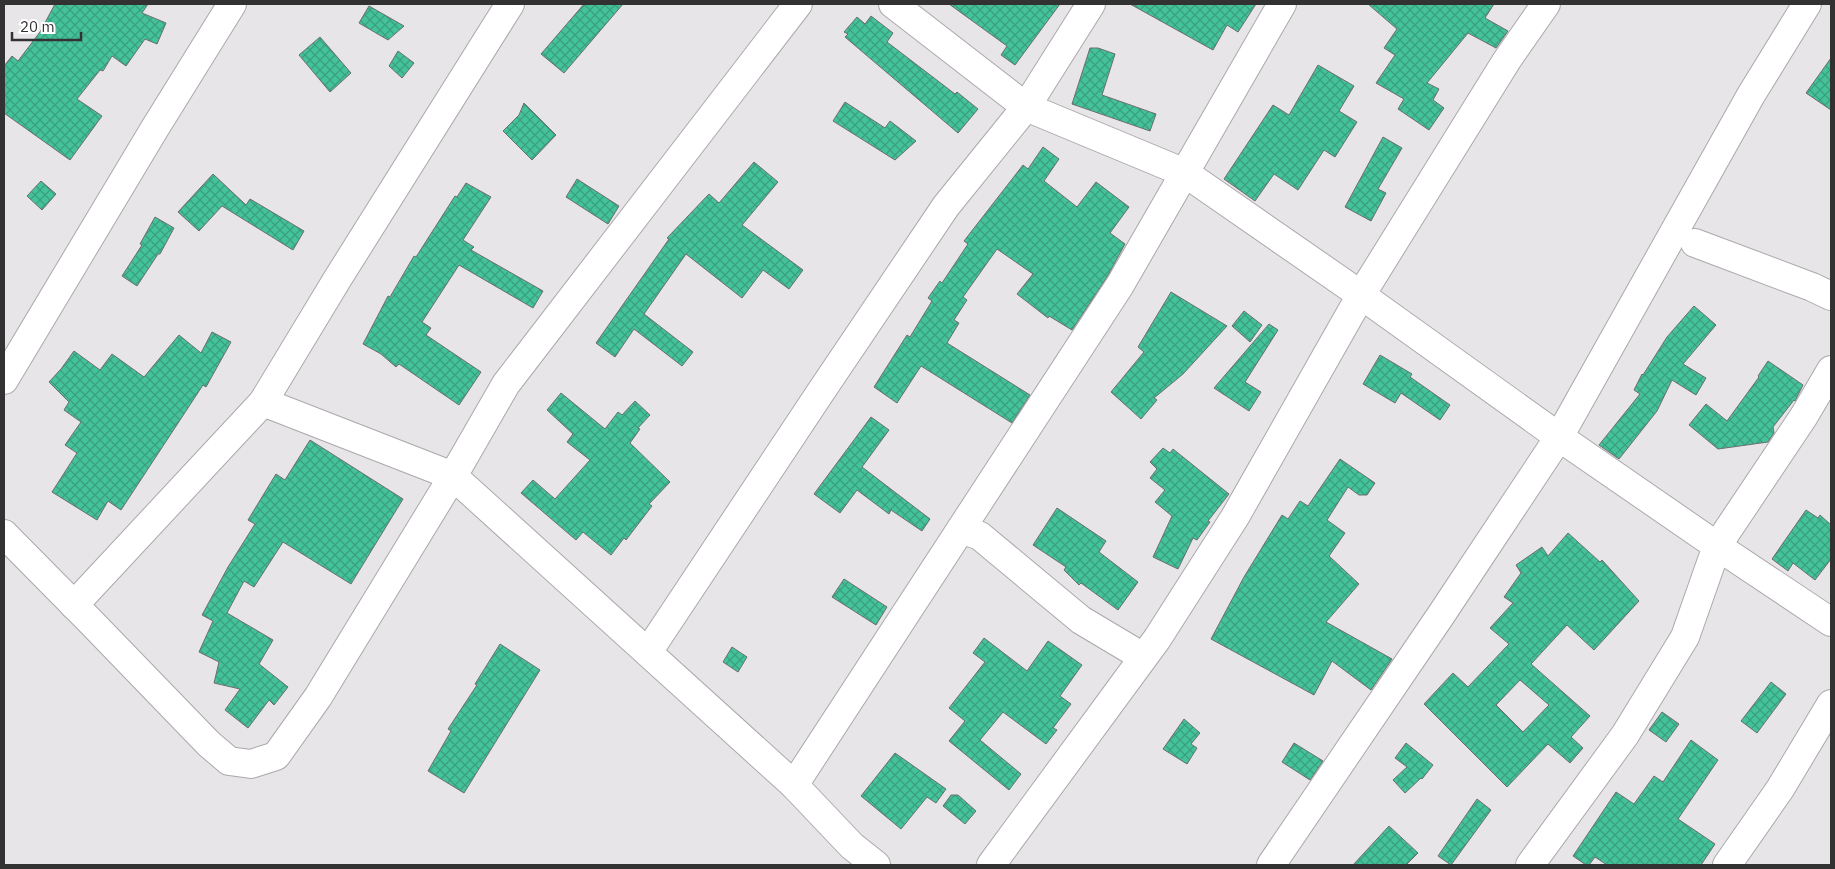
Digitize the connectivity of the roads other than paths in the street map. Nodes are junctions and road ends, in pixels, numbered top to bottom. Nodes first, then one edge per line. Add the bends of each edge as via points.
1 (232, 4) edge
2 (510, 4) edge
3 (798, 4) edge
4 (893, 4) edge
5 (1091, 4) edge
6 (1282, 4) edge
7 (1546, 4) edge
8 (1807, 4) edge
9 (1026, 107) junction
10 (1185, 172) junction
11 (1695, 243) dead end
12 (1361, 295) junction
13 (1831, 296) edge
14 (1831, 370) edge
15 (4, 380) edge
16 (263, 402) junction
17 (1559, 437) junction
18 (453, 476) junction
19 (961, 530) junction
20 (4, 534) edge
21 (1717, 546) junction
22 (74, 606) junction
23 (1831, 622) edge
24 (648, 652) junction
25 (1143, 658) junction
26 (1831, 704) edge
27 (794, 785) junction
28 (876, 865) edge
29 (990, 865) edge
30 (1271, 865) edge
31 (1530, 865) edge
32 (1727, 865) edge

1 - 15 street
2 - 16 street
3 - 18 street via 506,384
4 - 9 street
5 - 9 street
6 - 10 street
7 - 12 street via 1507,60
8 - 17 street via 1751,95
9 - 10 street
9 - 24 street via 946,206
10 - 12 street
10 - 19 street via 1120,285
11 - 13 street
12 - 17 street
12 - 25 street via 1235,518
14 - 21 street
16 - 18 street
16 - 22 street
17 - 21 street
17 - 30 street
18 - 22 street via 318,698 276,756 251,764 229,761
18 - 24 street
19 - 25 street via 980,536 1081,620
19 - 27 street
20 - 22 street
21 - 23 street
21 - 31 street via 1685,638 1625,735
24 - 27 street
25 - 29 street
26 - 32 street via 1780,789
27 - 28 street via 852,846

